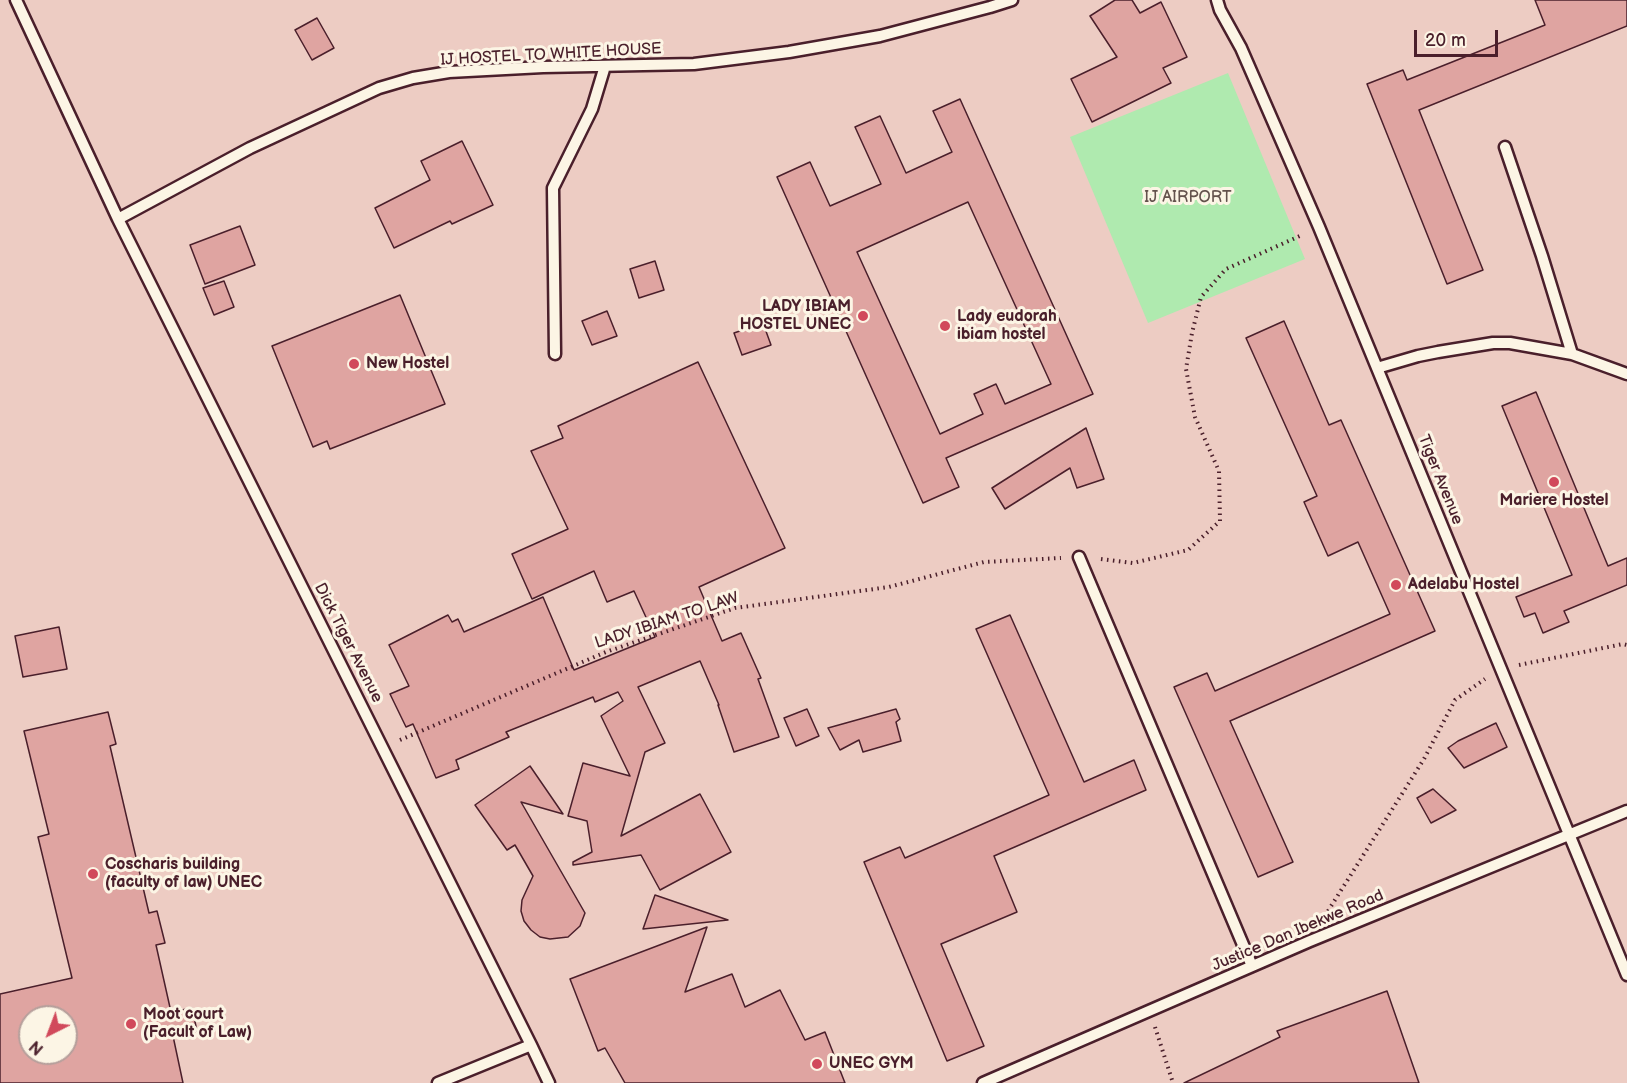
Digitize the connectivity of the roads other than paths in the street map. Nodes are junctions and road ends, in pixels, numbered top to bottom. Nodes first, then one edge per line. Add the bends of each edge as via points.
1 (16, 0) edge
2 (1012, 0) edge
3 (1217, 0) edge
4 (605, 66) junction
5 (1504, 147) dead end
6 (118, 219) junction
7 (555, 354) dead end
8 (1572, 354) junction
9 (1377, 368) junction
10 (1627, 374) edge
11 (1079, 557) road end
12 (1627, 811) edge
13 (1568, 834) junction
14 (1252, 966) junction
15 (1627, 975) edge
16 (531, 1046) junction
17 (438, 1083) edge
18 (549, 1083) edge
19 (983, 1083) edge

1 - 6 lane, Dick Tiger Avenue
2 - 4 lane, IJ HOSTEL TO WHITE HOUSE via 880,36 789,52 694,63
3 - 9 lane, Tiger Avenue via 1319,227
4 - 6 lane, IJ HOSTEL TO WHITE HOUSE via 449,72 379,88 250,148
4 - 7 lane via 592,109 553,188
5 - 8 lane
6 - 16 lane, Dick Tiger Avenue
8 - 9 lane via 1493,343 1418,356
8 - 10 lane
9 - 13 lane, Tiger Avenue
11 - 14 lane
12 - 13 lane, Justice Dan Ibekwe Road
13 - 14 lane, Justice Dan Ibekwe Road
13 - 15 lane, Tiger Avenue
14 - 19 lane, Justice Dan Ibekwe Road
16 - 17 lane
16 - 18 lane, Dick Tiger Avenue

